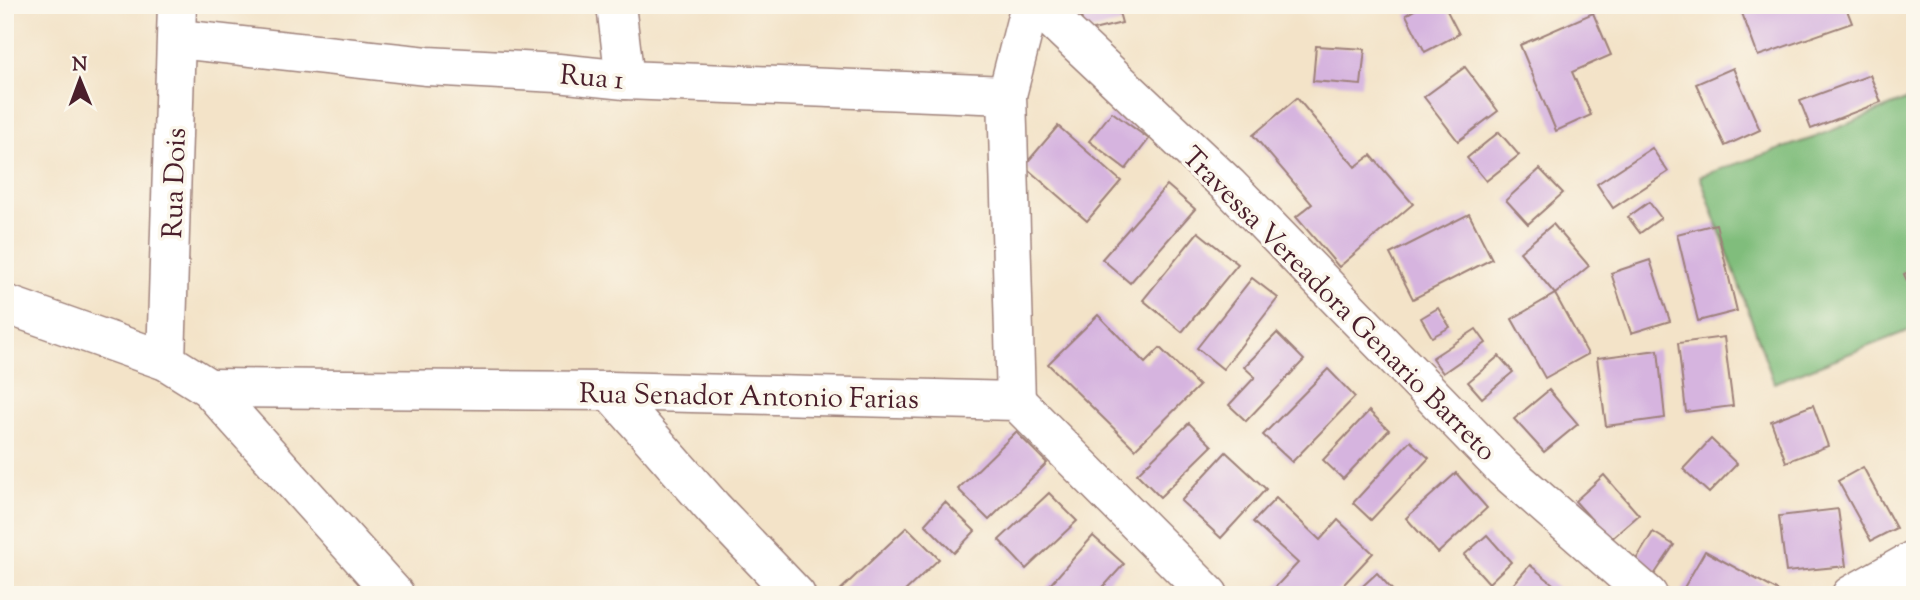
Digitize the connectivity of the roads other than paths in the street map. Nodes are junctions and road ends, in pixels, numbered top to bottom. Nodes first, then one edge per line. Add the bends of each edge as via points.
1 (616, 5) edge
2 (1030, 5) edge
3 (1037, 5) edge
4 (178, 22) edge
5 (625, 80) junction
6 (1007, 95) junction
7 (5, 304) edge
8 (166, 361) junction
9 (209, 388) junction
10 (610, 391) junction
11 (1016, 401) junction
12 (1915, 559) edge
13 (395, 595) edge
14 (796, 595) edge
15 (1209, 595) edge
16 (1648, 595) edge
17 (1851, 595) edge

1 - 5 street
2 - 6 street
3 - 16 street, Travessa Vereadora Genario Barreto via 1229,186 1503,468
4 - 5 street, Rua 1 via 427,66
4 - 8 street, Rua Dois
5 - 6 street, Rua 1
6 - 11 street
7 - 8 street
8 - 9 street
9 - 10 street, Rua Senador Antonio Farias
9 - 13 street
10 - 11 street, Rua Senador Antonio Farias
10 - 14 street
11 - 15 street
12 - 17 street

